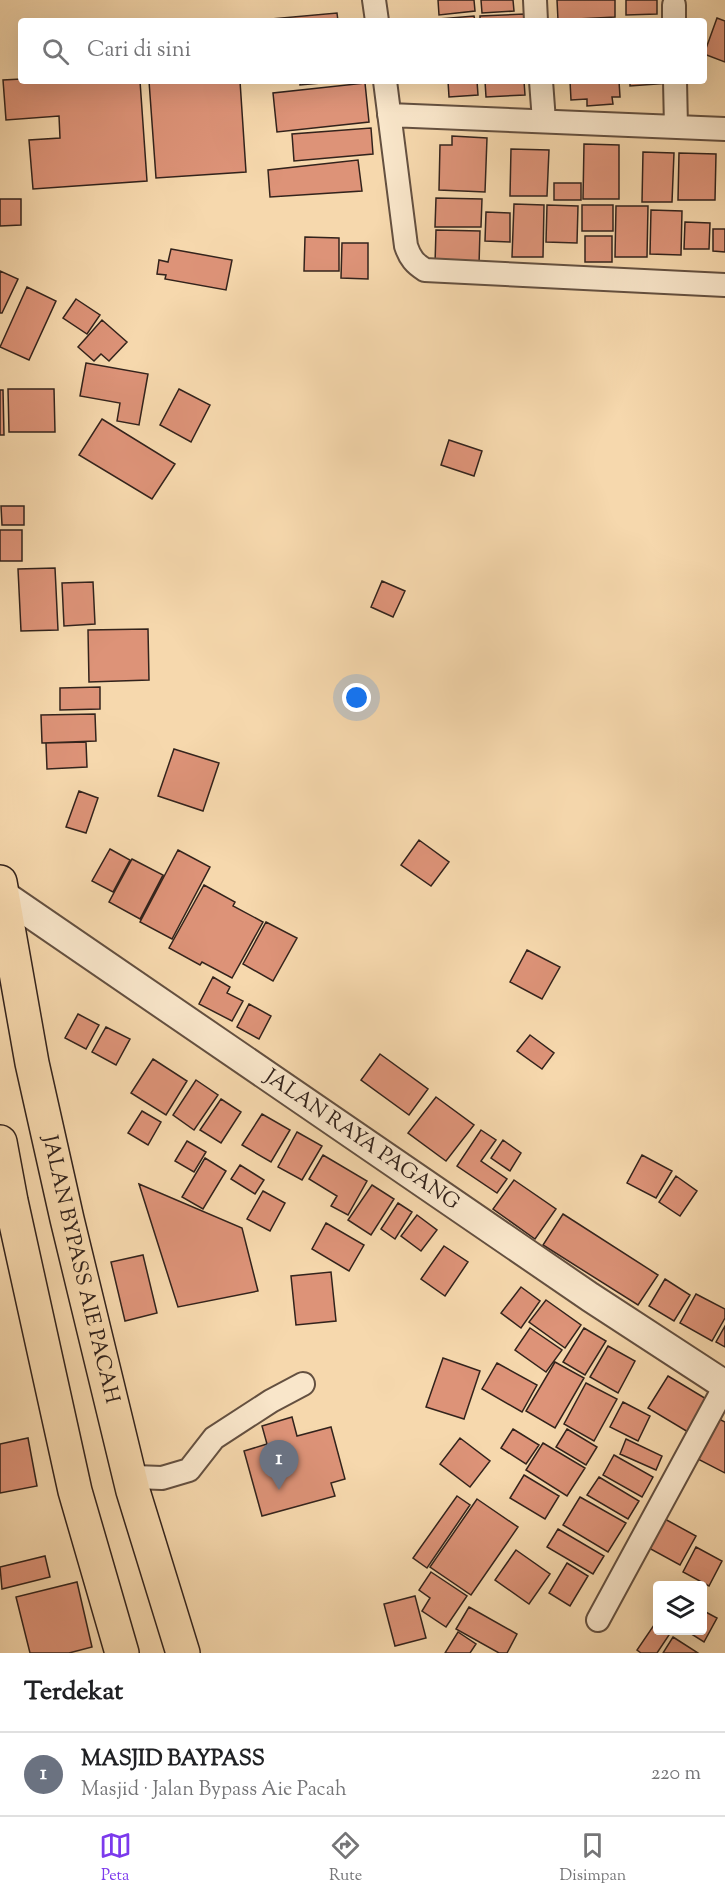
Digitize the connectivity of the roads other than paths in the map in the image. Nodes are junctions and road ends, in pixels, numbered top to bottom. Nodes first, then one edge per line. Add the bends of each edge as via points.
1 (374, 0) edge
2 (535, 0) edge
3 (377, 18) edge
4 (536, 18) edge
5 (385, 84) edge
6 (541, 84) edge
7 (675, 84) edge
8 (389, 114) junction
9 (544, 121) junction
10 (676, 127) junction
11 (725, 129) edge
12 (725, 285) edge
13 (1, 888) edge
14 (0, 1142) edge
15 (303, 1384) dead end
16 (725, 1385) edge
17 (133, 1491) junction
18 (598, 1620) dead end
19 (122, 1653) edge
20 (183, 1653) edge

1 - 3 street
2 - 4 street
5 - 8 street
6 - 9 street
7 - 10 street
8 - 9 street
8 - 12 street via 406,246 416,264 425,270
9 - 10 street
10 - 11 street
13 - 16 street, JALAN RAYA PAGANG via 590,1297
13 - 17 highway, JALAN BYPASS AIE PACAH via 32,1063
14 - 19 highway via 75,1491
15 - 17 street via 214,1437 189,1470 162,1478 135,1477
16 - 18 street
17 - 20 highway, JALAN BYPASS AIE PACAH

